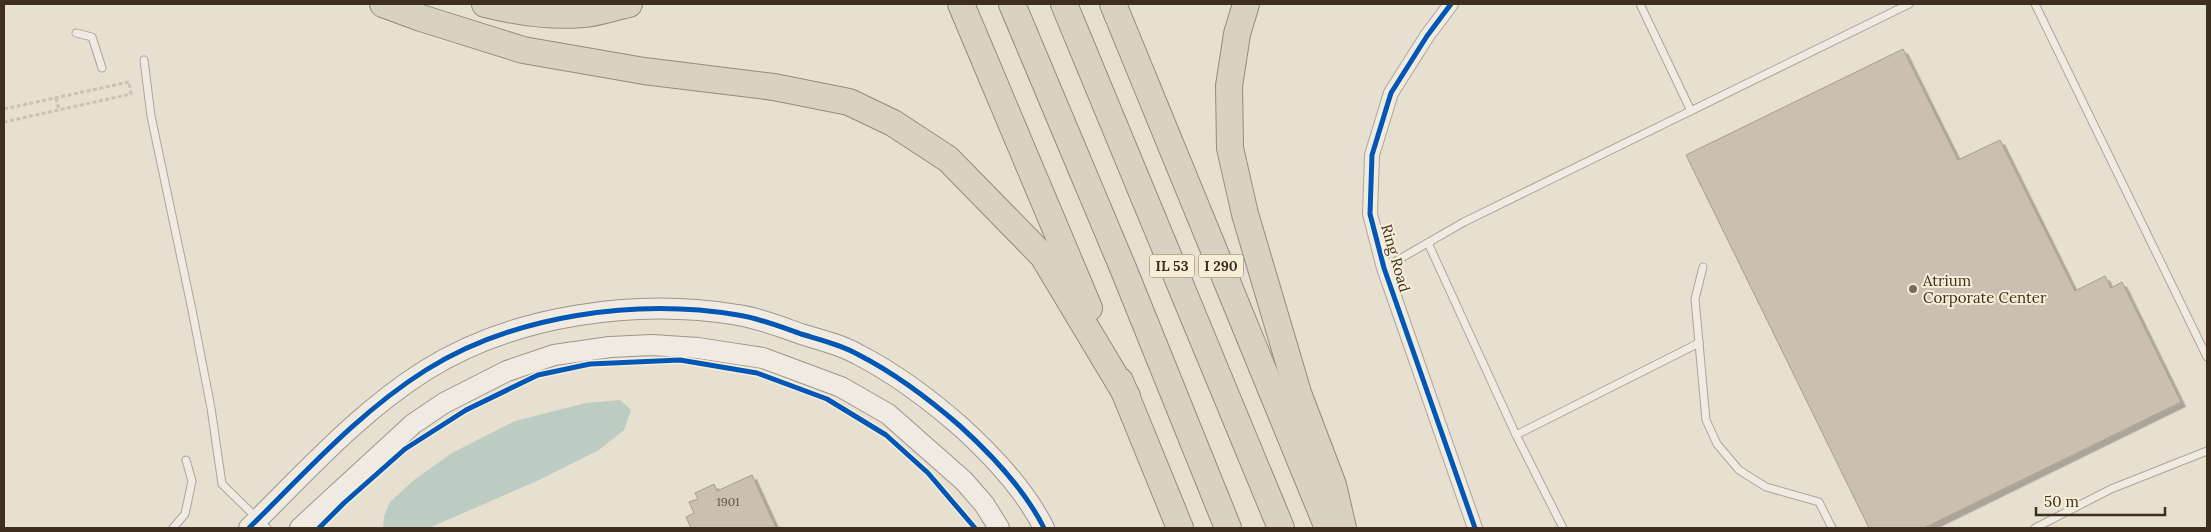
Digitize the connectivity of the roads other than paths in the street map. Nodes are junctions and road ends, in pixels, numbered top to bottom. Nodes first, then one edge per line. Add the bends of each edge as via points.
1 (383, 4) edge
2 (486, 4) edge
3 (629, 4) edge
4 (961, 4) edge
5 (1012, 4) edge
6 (1064, 4) edge
7 (1113, 4) edge
8 (1246, 4) edge
9 (1451, 4) edge
10 (1640, 4) edge
11 (1909, 4) edge
12 (2035, 4) edge
13 (76, 33) dead end
14 (144, 60) dead end
15 (102, 68) dead end
16 (1691, 111) junction
17 (1428, 243) junction
18 (1702, 267) dead end
19 (1384, 268) junction
20 (1699, 343) junction
21 (2207, 357) edge
22 (1126, 396) junction
23 (1516, 435) junction
24 (2207, 451) edge
25 (186, 460) dead end
26 (258, 525) edge
27 (173, 528) edge
28 (300, 528) edge
29 (999, 528) edge
30 (1044, 528) edge
31 (1180, 528) edge
32 (1228, 528) edge
33 (1281, 528) edge
34 (1328, 528) edge
35 (1343, 528) edge
36 (1475, 528) edge
37 (1563, 528) edge
38 (1832, 528) edge
39 (2035, 528) edge

1 - 22 highway via 523,50 644,71 774,87 849,102 894,123 948,159 1043,256
2 - 3 highway via 542,15 584,14
4 - 22 highway
5 - 32 highway, IL 53 via 1124,268
6 - 33 highway, IL 53
7 - 34 highway, I 290
8 - 35 highway via 1228,86 1230,148 1275,317 1298,392 1333,485
9 - 19 street, Ring Road via 1391,93 1372,155 1370,214
10 - 16 lane
11 - 16 lane
12 - 21 lane
13 - 15 lane via 92,37
14 - 26 lane via 151,116 192,310 222,484
16 - 17 lane via 1464,222
17 - 19 lane
17 - 23 lane
18 - 20 lane via 1695,299
19 - 36 street, Ring Road
20 - 23 lane
20 - 38 lane via 1706,420 1717,444 1740,470 1766,487 1819,502
22 - 31 highway
23 - 37 lane
24 - 39 lane via 2111,489
25 - 27 lane via 192,481 185,514
26 - 30 street via 354,425 426,370 530,325 570,316 664,308 740,315 858,354 935,404 968,434 1010,479
28 - 29 street via 413,424 444,403 507,372 554,355 652,345 763,358 841,387 888,414 964,480

